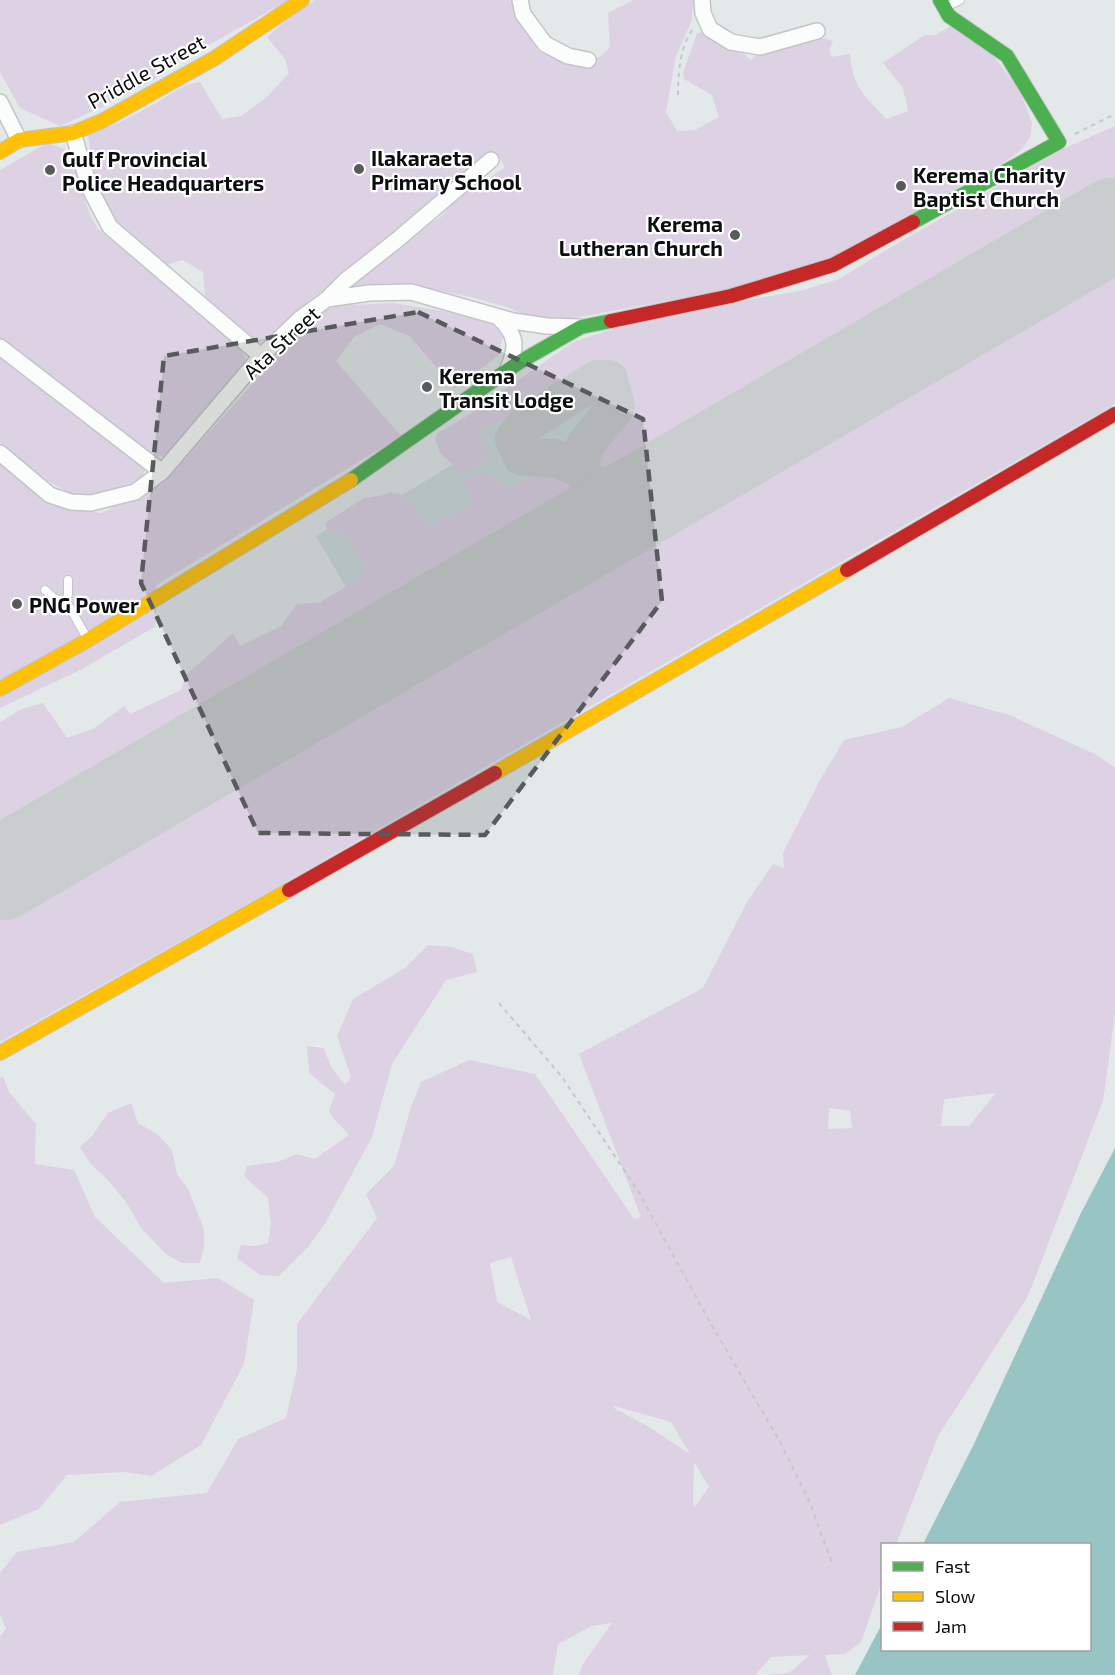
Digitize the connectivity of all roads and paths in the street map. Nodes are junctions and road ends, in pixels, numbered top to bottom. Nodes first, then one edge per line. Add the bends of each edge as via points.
1 (302, 0) edge
2 (520, 0) edge
3 (702, 0) edge
4 (960, 0) edge
5 (942, 4) edge
6 (705, 17) junction
7 (817, 31) dead end
8 (588, 60) dead end
9 (678, 95) dead end
10 (0, 102) edge
11 (1115, 114) edge
12 (73, 133) junction
13 (19, 140) junction
14 (1059, 142) junction
15 (0, 152) edge
16 (491, 160) dead end
17 (327, 300) junction
18 (497, 316) junction
19 (581, 327) junction
20 (0, 347) edge
21 (261, 356) junction
22 (507, 371) junction
23 (1115, 414) edge
24 (0, 453) edge
25 (162, 472) junction
26 (68, 580) dead end
27 (45, 590) dead end
28 (66, 601) junction
29 (88, 639) junction
30 (0, 689) edge
31 (499, 1003) dead end
32 (0, 1053) edge
33 (833, 1566) dead end

1 - 12 street, Priddle Street via 215,58
2 - 8 street via 523,14 545,44 568,56
3 - 6 street
4 - 5 lane
5 - 14 street via 949,16 1007,56
6 - 7 street via 710,29 731,42 760,47
6 - 9 path via 690,32 678,67
10 - 13 street
11 - 14 path
12 - 13 street, Priddle Street
12 - 21 street via 90,189 110,226
13 - 15 street, Priddle Street
14 - 19 street via 833,266 731,296
16 - 17 street
17 - 18 street, Ata Street via 411,292
17 - 21 street, Ata Street via 301,318
18 - 19 street, Ata Street via 547,326
18 - 22 street via 512,332 515,344
19 - 22 street
20 - 25 street
21 - 25 street, Ata Street
22 - 29 street via 367,470
23 - 32 street via 661,678
24 - 25 street, Ata Street via 50,495 70,502 91,503 135,492
26 - 28 lane
27 - 28 lane via 55,599
28 - 29 lane
29 - 30 street
31 - 33 path via 562,1077 638,1191 779,1440 810,1503

